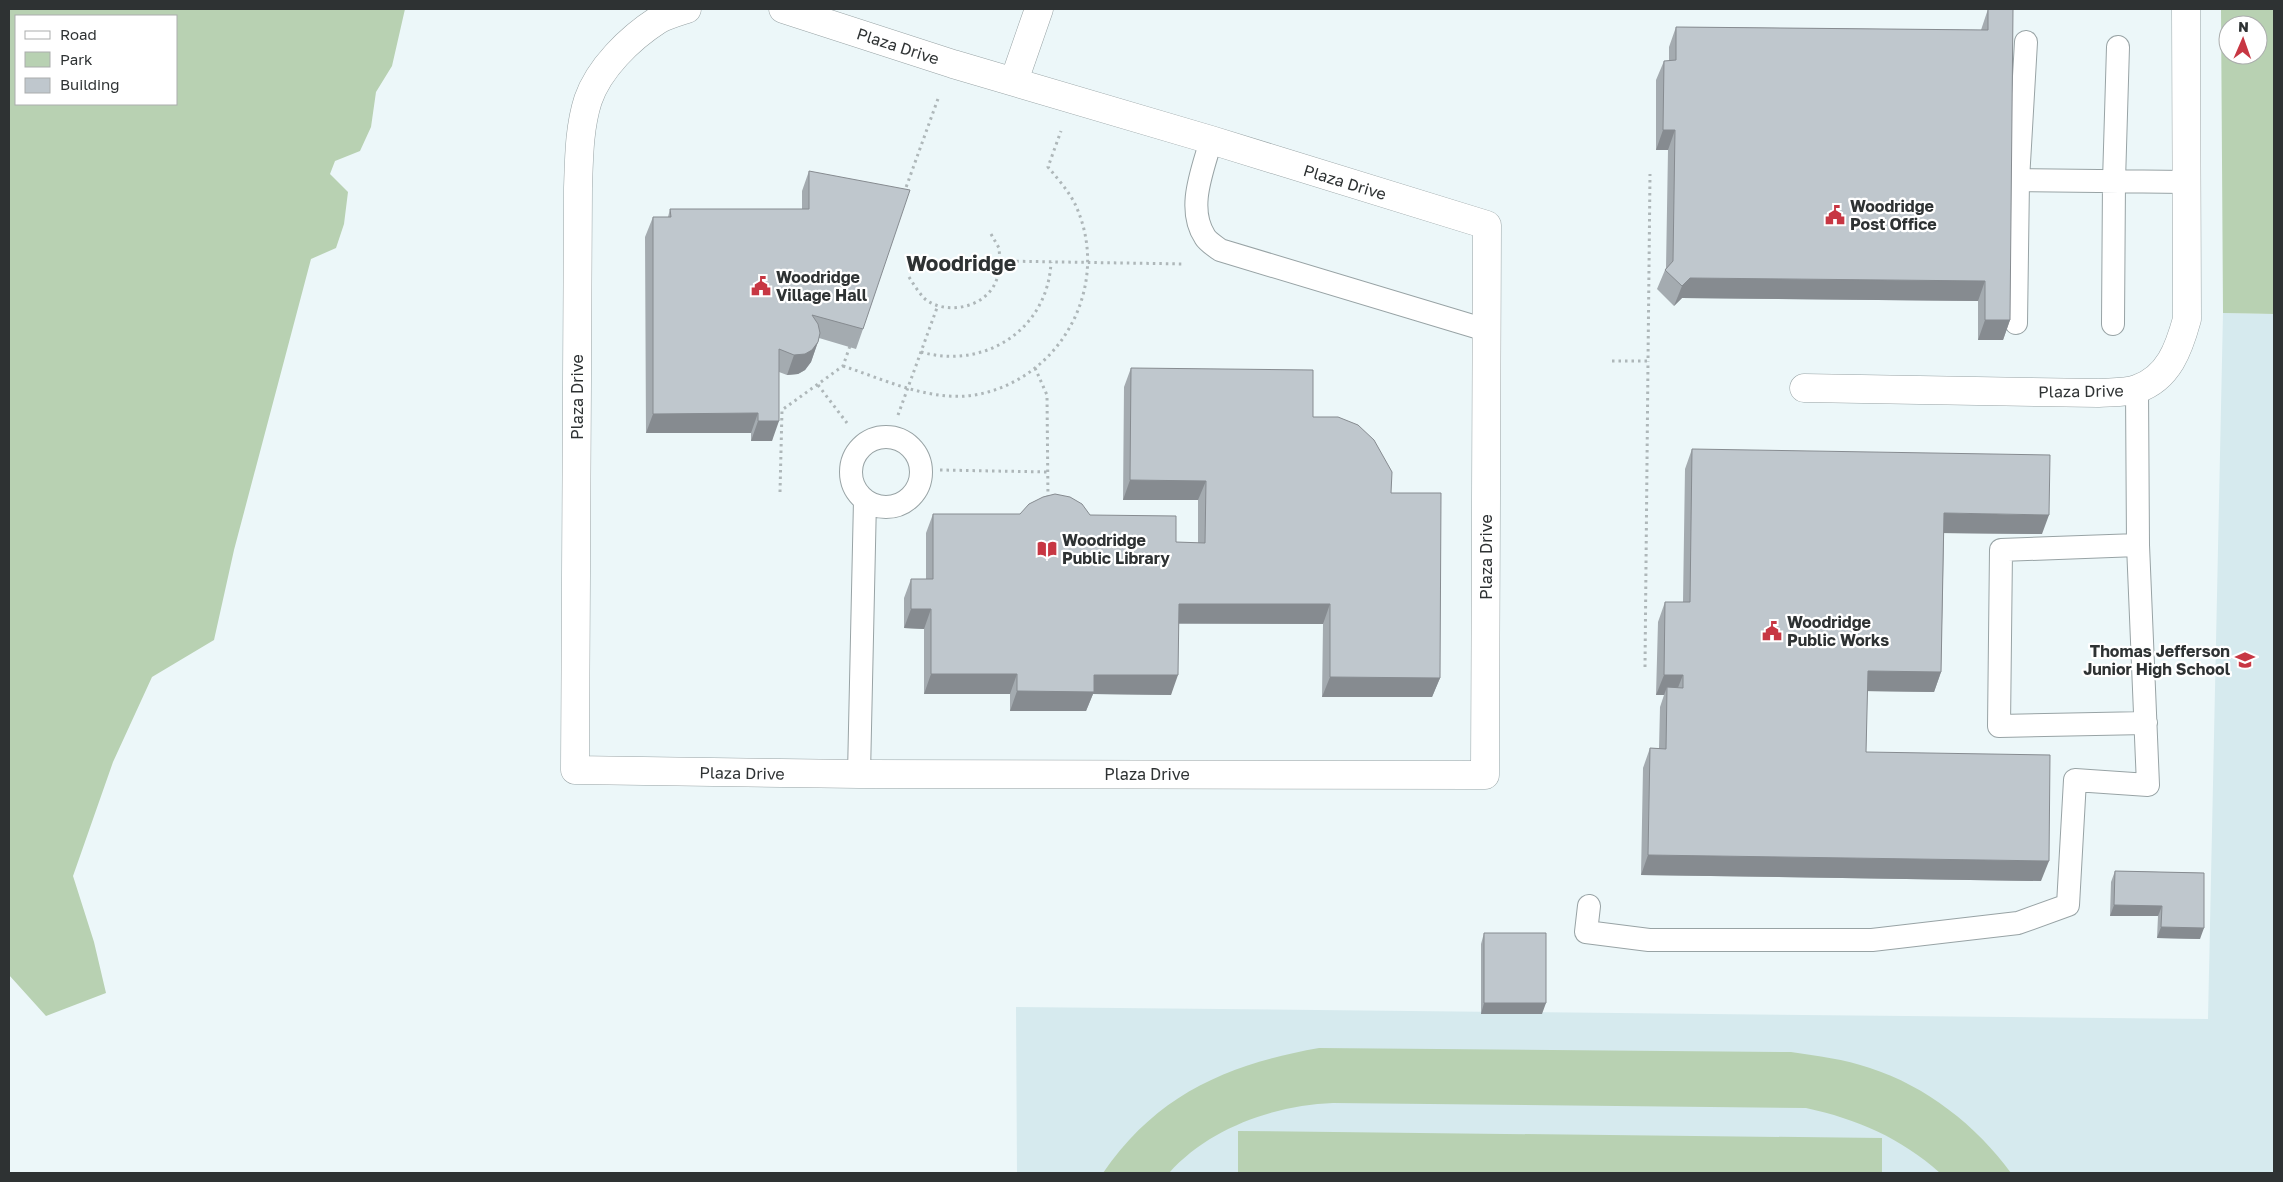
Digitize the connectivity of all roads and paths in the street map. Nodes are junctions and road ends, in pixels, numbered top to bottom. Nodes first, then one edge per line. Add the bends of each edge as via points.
1 (687, 9) edge
2 (783, 9) edge
3 (1039, 9) edge
4 (2186, 9) edge
5 (2026, 42) dead end
6 (2118, 48) dead end
7 (1014, 81) junction
8 (939, 95) dead end
9 (1061, 131) dead end
10 (1211, 140) junction
11 (1650, 174) dead end
12 (2018, 180) junction
13 (2114, 181) junction
14 (2187, 182) junction
15 (903, 198) edge
16 (991, 234) dead end
17 (1000, 261) junction
18 (1051, 262) junction
19 (1088, 262) junction
20 (1191, 265) dead end
21 (909, 278) dead end
22 (938, 305) junction
23 (2016, 323) dead end
24 (2113, 324) dead end
25 (1486, 330) junction
26 (853, 338) edge
27 (921, 352) junction
28 (1612, 361) dead end
29 (1648, 361) junction
30 (843, 366) junction
31 (1035, 368) junction
32 (818, 385) junction
33 (908, 388) junction
34 (1804, 388) dead end
35 (2137, 389) junction
36 (898, 415) dead end
37 (847, 423) dead end
38 (940, 470) dead end
39 (1048, 472) junction
40 (780, 492) dead end
41 (865, 500) dead end
42 (1048, 506) edge
43 (2138, 545) junction
44 (1645, 667) dead end
45 (2146, 723) junction
46 (859, 774) junction
47 (1589, 906) dead end

1 - 46 street, Plaza Drive via 660,19 626,45 603,74 589,99 580,137 575,770
2 - 7 street, Plaza Drive
3 - 7 street
4 - 14 street, Plaza Drive
5 - 12 lane
6 - 13 lane
7 - 10 street, Plaza Drive
8 - 15 path
9 - 19 path via 1048,167 1075,204 1085,236
10 - 25 street, Plaza Drive via 1487,225
10 - 25 lane via 1196,208 1206,239 1220,250
11 - 29 path
12 - 13 lane
12 - 23 lane
13 - 14 lane
13 - 24 lane
14 - 35 street, Plaza Drive via 2187,319 2178,351 2162,375
16 - 17 path via 999,248
17 - 18 path
17 - 22 path via 998,276 980,301 964,308
18 - 19 path
18 - 27 path via 1048,286 1041,303 1033,316 1008,340 977,355 938,357
19 - 20 path
19 - 31 path via 1084,295 1074,322 1058,345
21 - 22 path via 926,300
22 - 27 path
25 - 46 street, Plaza Drive via 1485,775
26 - 30 path
27 - 33 path
28 - 29 path
29 - 44 path
30 - 32 path
30 - 33 path
31 - 33 path via 1011,384 979,394 948,396
31 - 39 path via 1047,395
32 - 37 path
32 - 40 path via 782,410
33 - 36 path
34 - 35 street, Plaza Drive via 2098,393
35 - 43 lane
38 - 39 path
39 - 42 path
41 - 46 lane
43 - 45 lane
43 - 45 lane via 2001,550 1999,726
45 - 47 lane via 2148,785 2075,780 2068,906 2018,923 1872,940 1649,940 1586,932

